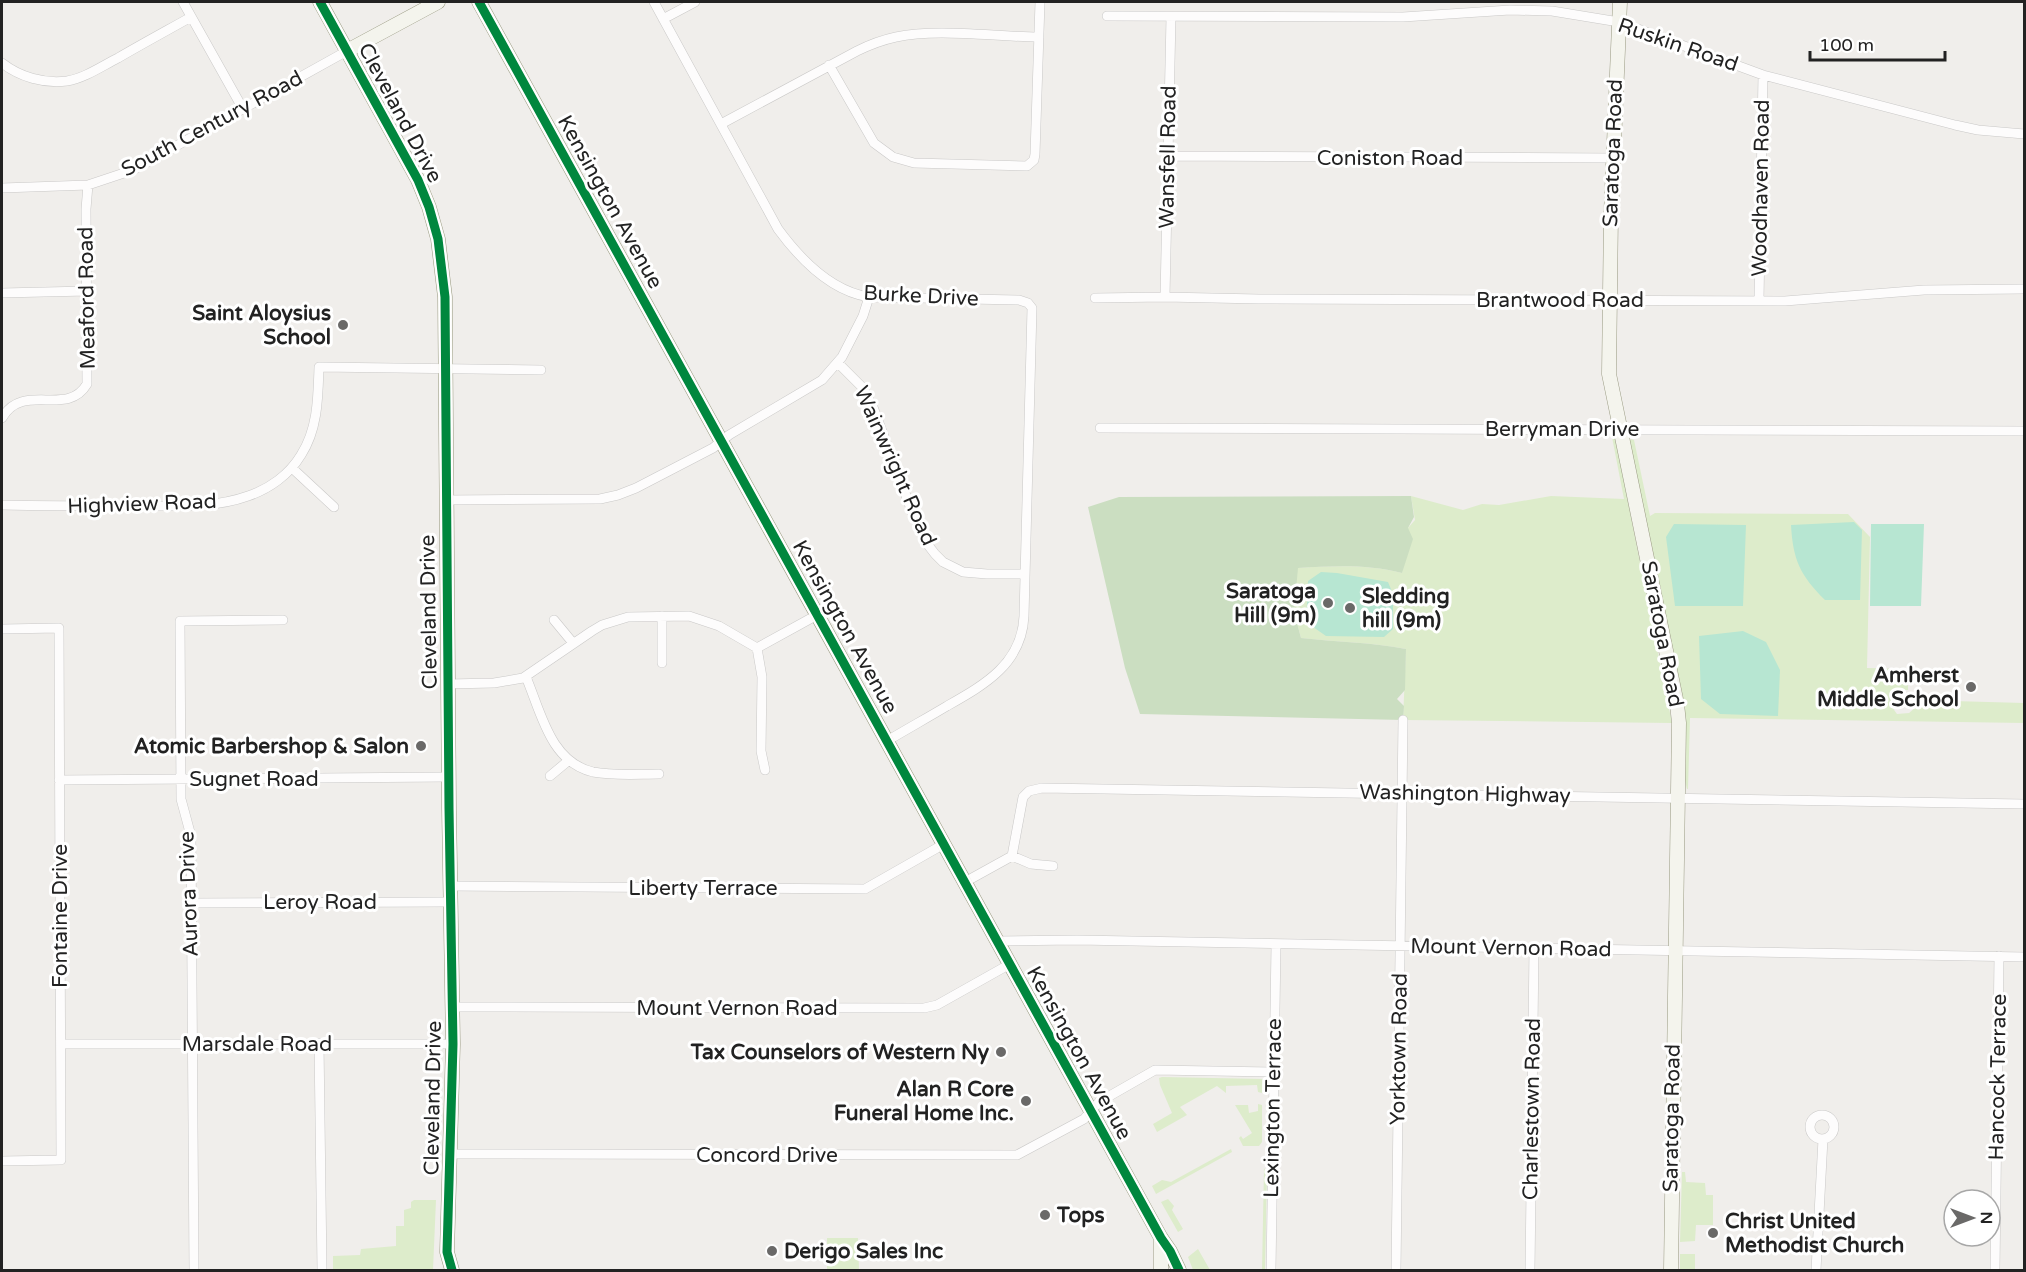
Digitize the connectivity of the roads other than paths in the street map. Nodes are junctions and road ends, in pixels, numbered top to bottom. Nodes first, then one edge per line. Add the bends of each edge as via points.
1 (183, 2) edge
2 (320, 2) edge
3 (438, 2) edge
4 (479, 2) edge
5 (654, 2) edge
6 (695, 2) edge
7 (1040, 2) edge
8 (1620, 2) edge
9 (1107, 16) dead end
10 (191, 17) junction
11 (1171, 17) junction
12 (663, 19) junction
13 (1619, 22) junction
14 (1039, 37) junction
15 (347, 51) junction
16 (2, 63) edge
17 (829, 65) junction
18 (1763, 75) junction
19 (243, 109) junction
20 (721, 124) junction
21 (2025, 134) edge
22 (1168, 156) junction
23 (1613, 158) junction
24 (88, 184) junction
25 (2, 188) edge
26 (2025, 290) edge
27 (87, 291) junction
28 (2, 293) edge
29 (869, 297) junction
30 (1165, 297) junction
31 (1095, 298) dead end
32 (1609, 300) junction
33 (1759, 300) junction
34 (838, 363) junction
35 (445, 370) junction
36 (541, 370) dead end
37 (2, 418) edge
38 (1100, 428) dead end
39 (1621, 430) junction
40 (2025, 431) edge
41 (721, 441) junction
42 (292, 468) junction
43 (446, 500) junction
44 (2, 505) edge
45 (334, 507) dead end
46 (1025, 574) junction
47 (816, 615) junction
48 (662, 616) junction
49 (283, 620) dead end
50 (554, 620) dead end
51 (2, 628) edge
52 (573, 643) junction
53 (757, 648) junction
54 (662, 663) dead end
55 (526, 676) junction
56 (448, 684) junction
57 (1404, 720) dead end
58 (887, 741) junction
59 (568, 761) junction
60 (765, 770) dead end
61 (659, 774) dead end
62 (550, 776) dead end
63 (449, 777) junction
64 (181, 779) junction
65 (59, 780) junction
66 (1403, 793) junction
67 (1677, 799) junction
68 (2025, 804) edge
69 (944, 844) junction
70 (1012, 856) junction
71 (1053, 866) dead end
72 (964, 882) junction
73 (450, 886) junction
74 (450, 902) junction
75 (191, 903) junction
76 (998, 941) junction
77 (1276, 945) junction
78 (1401, 946) junction
79 (1534, 948) junction
80 (1675, 951) junction
81 (1999, 956) junction
82 (2025, 957) edge
83 (1010, 964) junction
84 (452, 1007) junction
85 (61, 1044) junction
86 (192, 1044) junction
87 (319, 1044) junction
88 (453, 1044) junction
89 (1274, 1072) junction
90 (1091, 1111) junction
91 (1823, 1139) dead end
92 (450, 1154) junction
93 (2, 1161) edge
94 (1161, 1238) junction
95 (447, 1252) junction
96 (194, 1270) edge
97 (322, 1270) edge
98 (441, 1270) edge
99 (452, 1270) edge
100 (1161, 1270) edge
101 (1179, 1270) edge
102 (1271, 1270) edge
103 (1396, 1270) edge
104 (1530, 1270) edge
105 (1671, 1270) edge
106 (1816, 1270) edge
107 (1995, 1270) edge

1 - 10 street
2 - 15 street, Cleveland Drive
3 - 15 street
4 - 41 street, Kensington Avenue
5 - 12 street, Burke Drive
6 - 12 street
7 - 14 street
8 - 13 street, Saratoga Road
9 - 11 street, Ruskin Road
10 - 16 street via 67,81 31,78
10 - 19 street
11 - 13 street, Ruskin Road via 1403,16 1510,10 1552,11
11 - 22 street, Wansfell Road
12 - 20 street, Burke Drive
13 - 18 street, Ruskin Road
13 - 23 street, Saratoga Road
14 - 17 street via 908,35 875,43
14 - 17 street via 1035,154 1032,164 1027,166 914,163 893,157 874,142
15 - 19 street, South Century Road
15 - 35 street, Cleveland Drive via 414,172 433,217 445,297
17 - 20 street
18 - 21 street, Ruskin Road via 1963,127
18 - 33 street, Woodhaven Road
19 - 24 street, South Century Road via 133,170
20 - 29 street, Burke Drive via 778,229 793,248 838,286
22 - 23 street, Coniston Road
22 - 30 street, Wansfell Road
23 - 32 street, Saratoga Road
24 - 25 street, South Century Road
24 - 27 street, Meaford Road
26 - 33 street, Brantwood Road via 1924,290
27 - 28 street
27 - 37 street, Meaford Road via 88,378 82,391 70,399 18,402
29 - 34 street via 854,336
29 - 46 street, Burke Drive via 1028,303 1032,314
30 - 31 street, Brantwood Road
30 - 32 street, Brantwood Road
32 - 33 street, Brantwood Road
32 - 39 street, Saratoga Road via 1610,374
34 - 41 street via 822,380
34 - 46 street, Wainwright Road via 862,387 873,407 914,517 935,554 963,572
35 - 36 street
35 - 42 street, Highview Road via 319,367 315,420 302,455
35 - 43 street, Cleveland Drive
38 - 39 street, Berryman Drive
39 - 40 street, Berryman Drive
39 - 67 street, Saratoga Road via 1677,704
41 - 43 street via 636,488 607,498
41 - 47 street, Kensington Avenue
42 - 44 street, Highview Road via 263,490 222,502 176,506
42 - 45 street
43 - 56 street, Cleveland Drive
46 - 58 street via 1023,624 1007,664 992,679
47 - 53 street
47 - 58 street, Kensington Avenue
48 - 52 street via 619,618
48 - 53 street via 710,621
48 - 54 street
49 - 64 street, Aurora Drive via 180,621
50 - 52 street
51 - 65 street, Fontaine Drive via 59,628
52 - 55 street
53 - 60 street via 762,677 761,752
55 - 56 street via 494,683
55 - 59 street via 552,739
56 - 63 street, Cleveland Drive
57 - 66 street, Yorktown Road
58 - 69 street, Kensington Avenue
59 - 61 street via 594,772
59 - 62 street
63 - 64 street, Sugnet Road
63 - 73 street, Cleveland Drive
64 - 65 street, Sugnet Road
64 - 75 street, Aurora Drive via 181,799 190,836
65 - 85 street, Fontaine Drive
66 - 67 street, Washington Highway
66 - 70 street, Washington Highway via 1035,789 1023,797
66 - 78 street, Yorktown Road
67 - 68 street, Washington Highway
67 - 80 street, Saratoga Road
69 - 72 street, Kensington Avenue
69 - 73 street, Liberty Terrace via 865,889
70 - 71 street via 1031,864
70 - 72 street
72 - 76 street, Kensington Avenue
73 - 74 street, Cleveland Drive
74 - 75 street, Leroy Road
74 - 84 street, Cleveland Drive
75 - 86 street, Aurora Drive
76 - 77 street, Mount Vernon Road
76 - 83 street, Kensington Avenue
77 - 78 street, Mount Vernon Road
77 - 89 street, Lexington Terrace
78 - 79 street, Mount Vernon Road
78 - 103 street, Yorktown Road
79 - 80 street, Mount Vernon Road
79 - 104 street, Charlestown Road
80 - 81 street, Mount Vernon Road
80 - 105 street, Saratoga Road
81 - 82 street, Mount Vernon Road
81 - 107 street, Hancock Terrace
83 - 84 street, Mount Vernon Road via 937,1005 924,1008
83 - 90 street, Kensington Avenue
84 - 88 street, Cleveland Drive
85 - 86 street, Marsdale Road
85 - 93 street, Fontaine Drive via 62,1160
86 - 87 street, Marsdale Road
86 - 96 street, Aurora Drive
87 - 88 street, Marsdale Road
87 - 97 street
88 - 92 street, Cleveland Drive
89 - 90 street, Concord Drive via 1159,1069 1099,1101
89 - 102 street, Lexington Terrace
90 - 92 street, Concord Drive via 1076,1124 1017,1155
90 - 94 street, Kensington Avenue
91 - 106 street
92 - 95 street, Cleveland Drive
94 - 100 street, Kensington Avenue
94 - 101 street, Kensington Avenue
95 - 98 street, Cleveland Drive
95 - 99 street, Cleveland Drive

